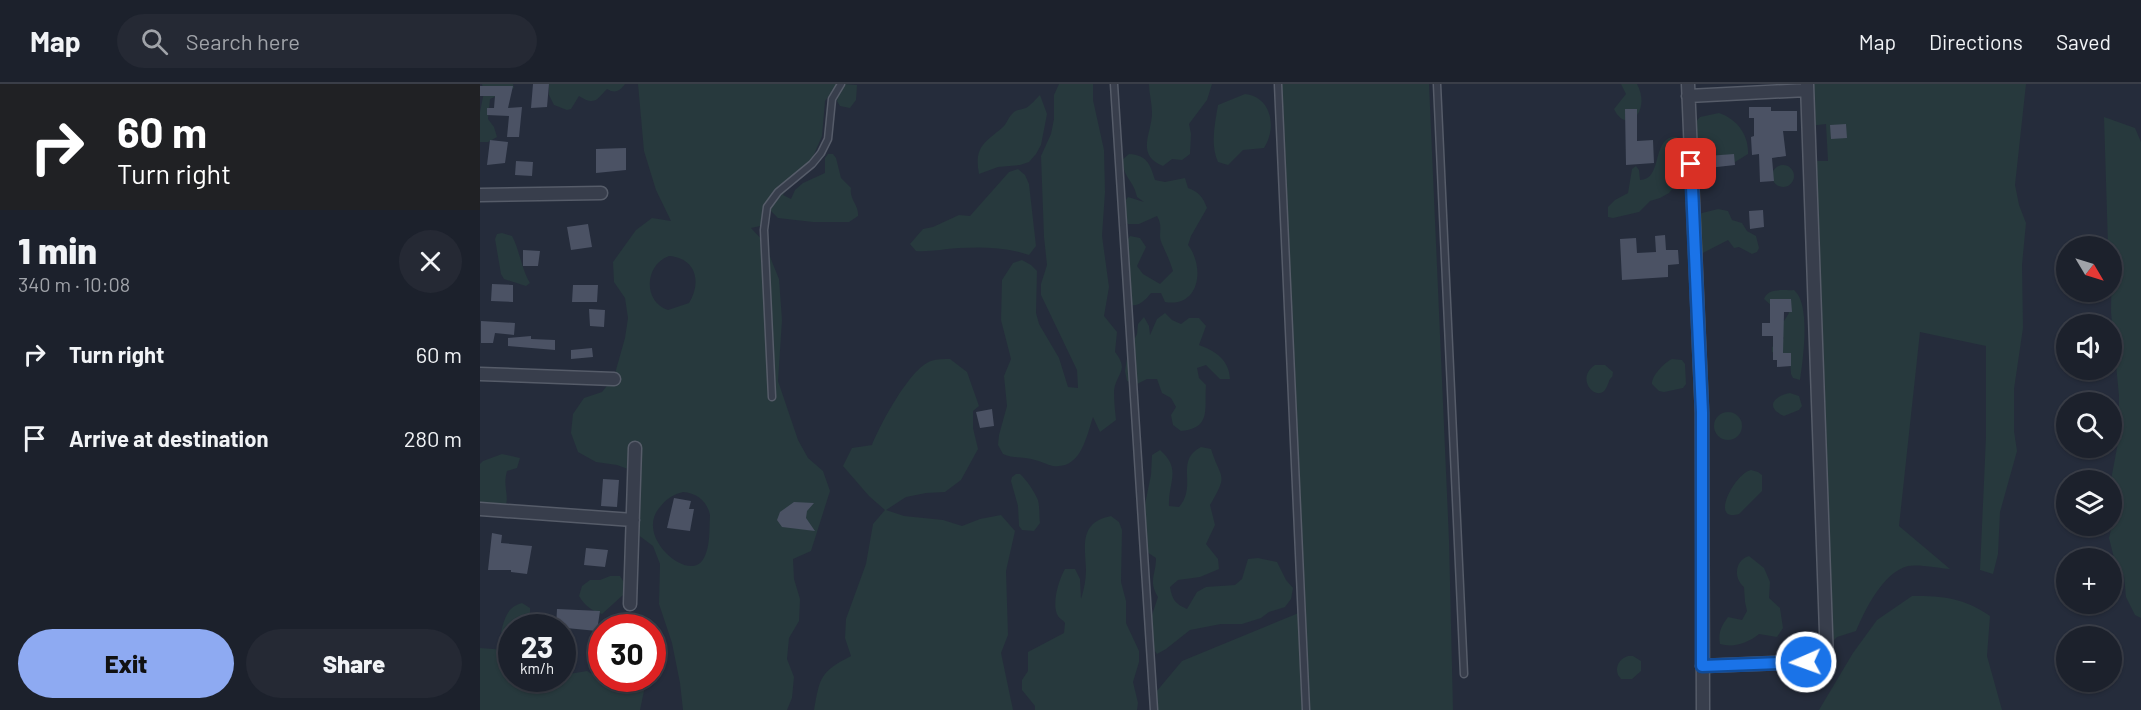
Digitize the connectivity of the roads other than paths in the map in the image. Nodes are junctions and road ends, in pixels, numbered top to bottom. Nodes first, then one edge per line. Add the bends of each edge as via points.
1 (841, 84) edge
2 (1114, 84) edge
3 (1278, 84) edge
4 (1437, 84) edge
5 (1807, 87) edge
6 (1688, 90) edge
7 (601, 193) dead end
8 (480, 195) edge
9 (480, 374) edge
10 (614, 379) dead end
11 (772, 397) dead end
12 (635, 448) dead end
13 (480, 509) edge
14 (633, 520) junction
15 (630, 604) dead end
16 (1702, 666) junction
17 (1464, 674) dead end
18 (1154, 710) edge
19 (1306, 710) edge
20 (1703, 710) edge

1 - 11 lane via 832,99 828,139 821,153 767,207 764,230
2 - 18 lane
3 - 19 lane
4 - 17 lane
5 - 6 street
5 - 16 street via 1827,661
6 - 16 street via 1702,412
7 - 8 street
9 - 10 street
12 - 14 street
13 - 14 street
14 - 15 street
16 - 20 street

